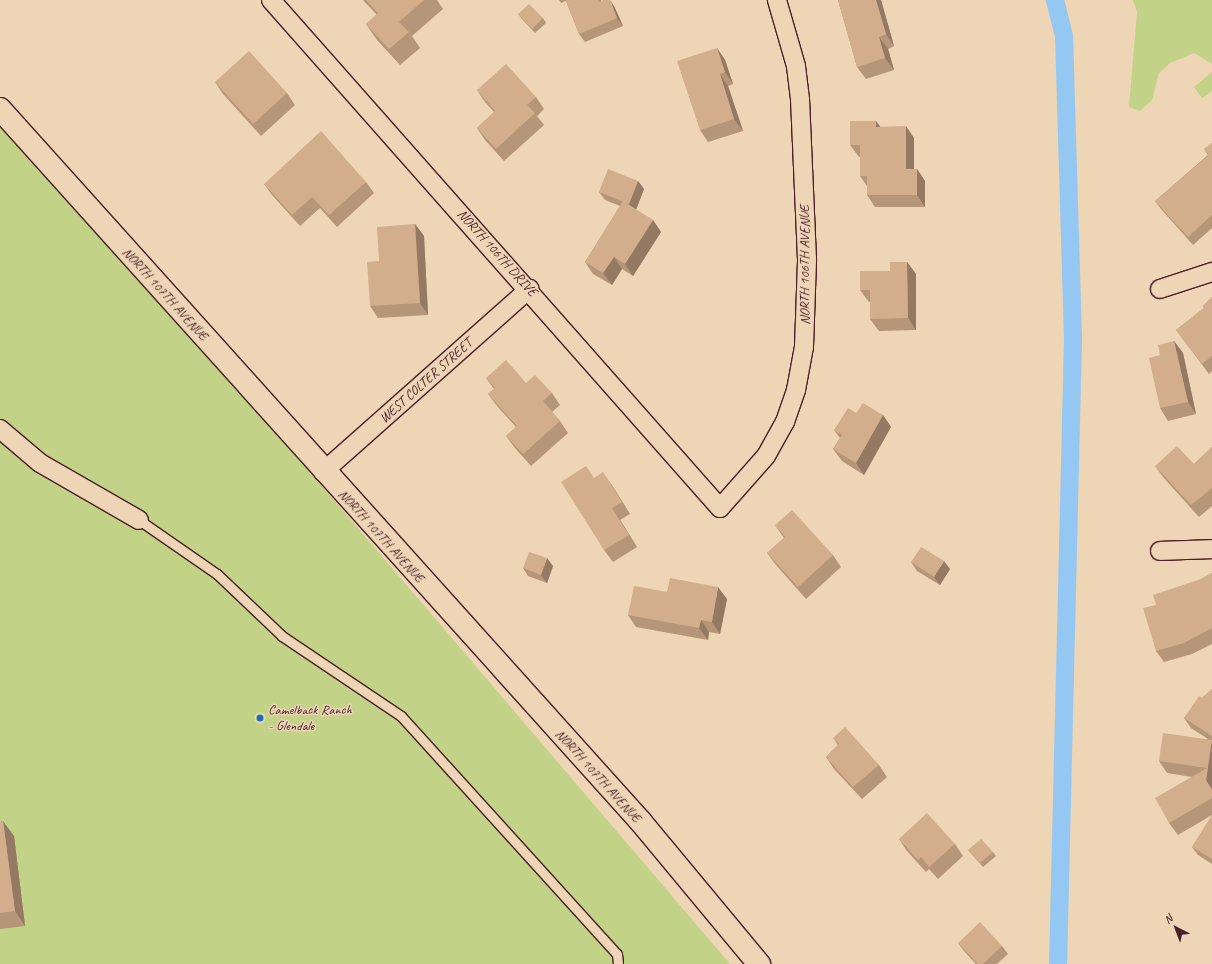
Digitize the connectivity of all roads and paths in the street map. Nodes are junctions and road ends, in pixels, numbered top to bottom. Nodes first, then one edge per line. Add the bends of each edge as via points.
1 (271, 0) edge
2 (777, 0) edge
3 (0, 109) edge
4 (1212, 272) edge
5 (529, 289) junction
6 (1160, 289) dead end
7 (0, 429) edge
8 (323, 472) junction
9 (720, 508) joint
10 (139, 520) joint
11 (1212, 549) edge
12 (1160, 551) dead end
13 (618, 964) edge
14 (759, 964) edge

1 - 5 street, NORTH 106TH DRIVE
2 - 9 street, NORTH 106TH AVENUE via 796,66 800,99 807,259 804,347 796,390 785,422 766,456
3 - 8 street, NORTH 107TH AVENUE
4 - 6 street
5 - 8 street, WEST COLTER STREET
5 - 9 street, NORTH 106TH DRIVE
7 - 10 street via 40,463
8 - 14 street, NORTH 107TH AVENUE via 641,822
10 - 13 lane via 217,574 282,636 401,716 617,954
11 - 12 street

